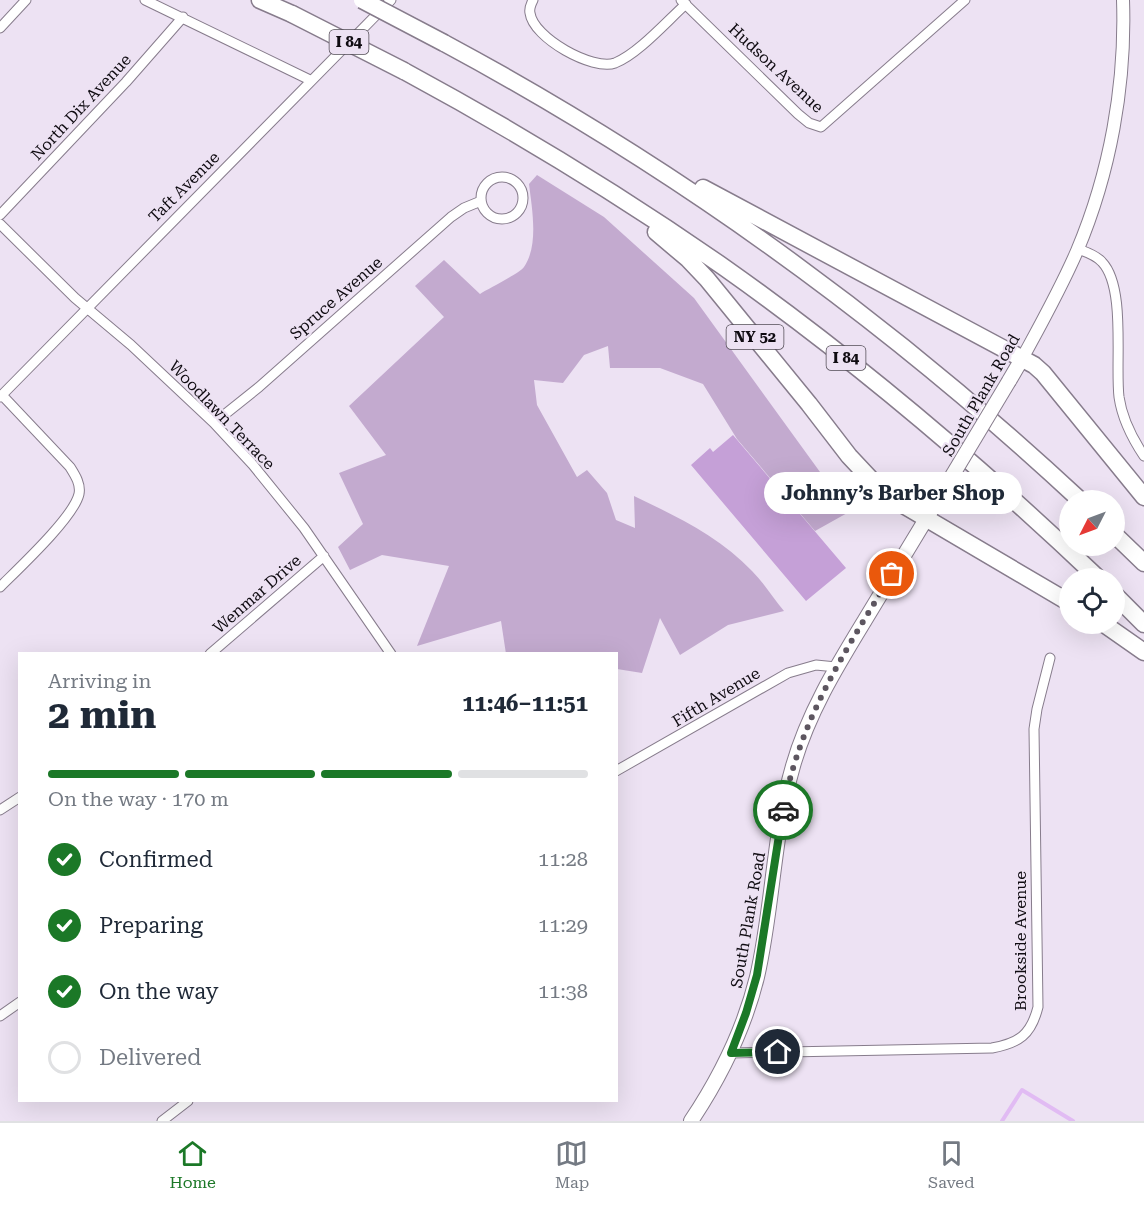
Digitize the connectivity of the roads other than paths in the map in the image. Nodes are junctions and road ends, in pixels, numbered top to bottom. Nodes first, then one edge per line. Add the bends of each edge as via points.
1 (26, 0) edge
2 (145, 0) edge
3 (260, 0) edge
4 (362, 0) edge
5 (391, 0) edge
6 (532, 0) edge
7 (965, 0) edge
8 (1123, 0) edge
9 (683, 2) edge
10 (183, 18) junction
11 (0, 28) edge
12 (310, 80) junction
13 (595, 130) junction
14 (571, 166) junction
15 (481, 201) junction
16 (0, 215) edge
17 (0, 224) edge
18 (1078, 249) junction
19 (87, 307) junction
20 (1023, 357) junction
21 (1, 396) edge
22 (214, 423) junction
23 (1144, 456) edge
24 (1068, 490) edge
25 (1144, 497) edge
26 (927, 517) junction
27 (1125, 545) edge
28 (324, 556) junction
29 (1144, 563) edge
30 (1087, 568) edge
31 (0, 587) edge
32 (1059, 596) edge
33 (1125, 605) edge
34 (1144, 624) edge
35 (1118, 634) edge
36 (212, 652) edge
37 (390, 652) edge
38 (1144, 652) edge
39 (1050, 658) dead end
40 (836, 668) junction
41 (618, 770) edge
42 (18, 798) edge
43 (0, 810) edge
44 (18, 1003) edge
45 (0, 1016) edge
46 (731, 1053) junction
47 (187, 1102) edge
48 (162, 1121) edge
49 (691, 1121) edge

1 - 11 street
2 - 10 street
3 - 14 highway, I 84, bridge via 404,71
4 - 13 highway, I 84, bridge
5 - 12 street, Taft Avenue
6 - 9 street via 530,14 541,32 563,49 599,64 617,62 629,55
7 - 9 street, Hudson Avenue via 825,126 816,127
8 - 18 street, South Plank Road via 1114,126 1104,173
10 - 12 street
10 - 16 street, North Dix Avenue
12 - 19 street, Taft Avenue
13 - 20 highway
13 - 24 highway, I 84 via 735,221 854,308
14 - 26 highway, NY 52 via 688,260 727,302 863,472 895,500
14 - 30 highway, I 84 via 684,240 827,343 971,461
15 - 15 street via 493,217 506,218 521,206 522,192 514,181 494,178 483,188
15 - 22 street, Spruce Avenue via 451,217
17 - 19 street, Woodlawn Terrace
18 - 20 street, South Plank Road
18 - 23 street via 1102,261 1110,273 1118,327 1119,398 1126,424
19 - 21 street, Taft Avenue
19 - 22 street, Woodlawn Terrace
20 - 25 highway via 1042,373
20 - 26 main road, South Plank Road, bridge
21 - 31 street via 70,467 77,479 78,495 41,546
22 - 28 street, Woodlawn Terrace via 253,465
26 - 32 highway
26 - 40 main road, South Plank Road
27 - 29 highway
28 - 36 street, Wenmar Drive
28 - 37 street, Woodlawn Terrace
33 - 34 highway
35 - 38 highway
39 - 46 street, Brookside Avenue via 1034,729 1038,1007 1028,1032 992,1048
40 - 41 street, Fifth Avenue via 816,666 788,673
40 - 46 main road, South Plank Road via 809,720 793,766 757,975
42 - 43 street
44 - 45 street
46 - 49 main road, South Plank Road
47 - 48 street

